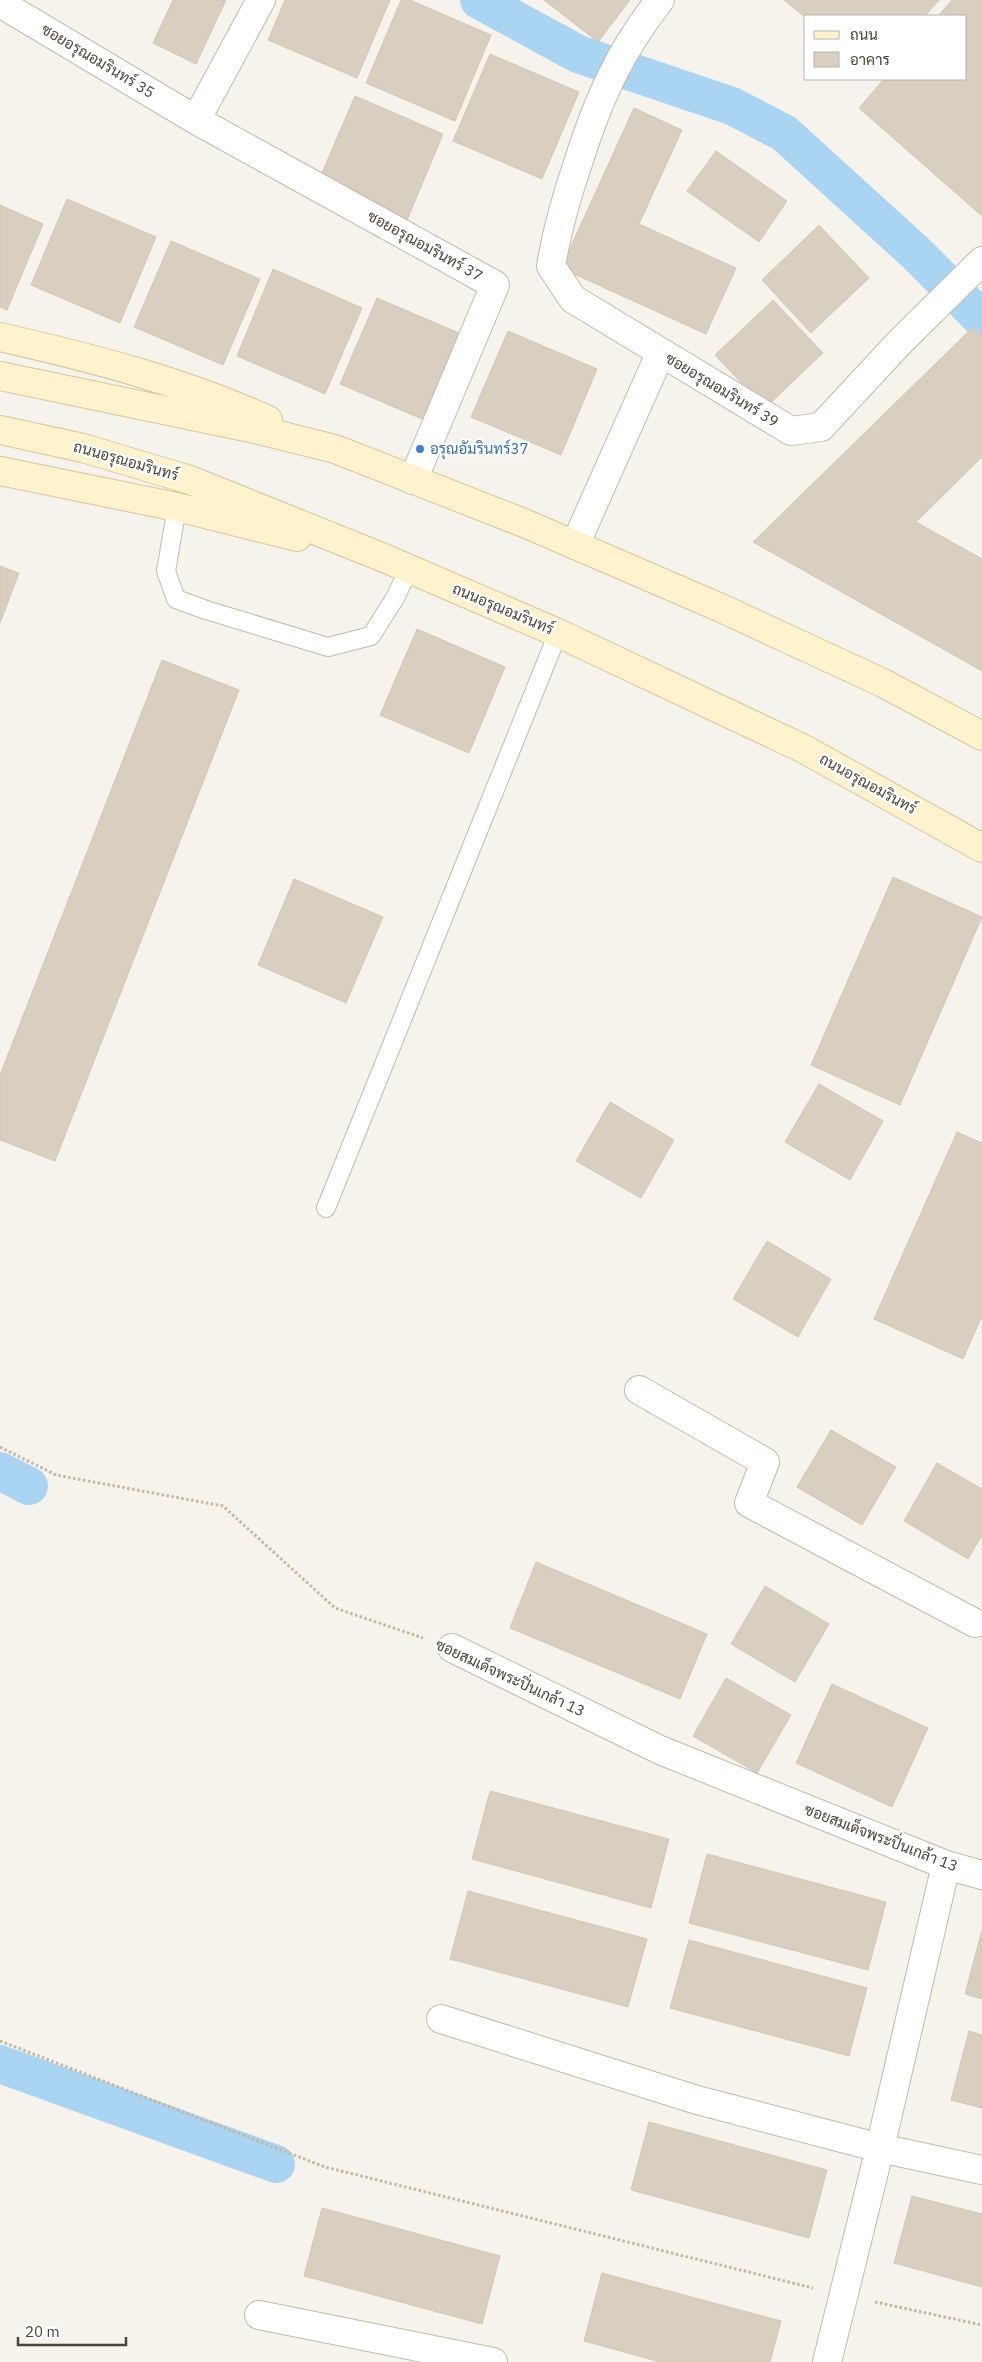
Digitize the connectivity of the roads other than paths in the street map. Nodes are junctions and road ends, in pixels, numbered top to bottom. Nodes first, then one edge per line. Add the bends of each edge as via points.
1 (261, 0) edge
2 (660, 0) edge
3 (0, 3) edge
4 (196, 120) junction
5 (980, 263) edge
6 (0, 337) edge
7 (660, 354) junction
8 (0, 376) edge
9 (0, 430) edge
10 (335, 449) junction
11 (0, 470) edge
12 (413, 480) junction
13 (177, 506) junction
14 (574, 545) junction
15 (384, 558) junction
16 (409, 569) junction
17 (558, 633) junction
18 (982, 736) edge
19 (982, 848) edge
20 (326, 1208) dead end
21 (639, 1390) dead end
22 (979, 1624) edge
23 (452, 1648) road end
24 (946, 1865) junction
25 (982, 1875) edge
26 (440, 2019) dead end
27 (880, 2148) junction
28 (982, 2170) edge
29 (259, 2315) dead end
30 (493, 2362) edge
31 (827, 2362) edge

1 - 4 street
2 - 7 street via 637,29 610,77 592,120 558,224 551,266 573,299
3 - 4 street, ซอยอรุณอมรินทร์ 35
4 - 12 street, ซอยอรุณอมรินทร์ 37 via 495,285
5 - 7 street, ซอยอรุณอมรินทร์ 39 via 898,343 821,427 791,431
6 - 10 main road via 136,370 195,389
7 - 14 street, ซอยอรุณอมรินทร์ 39
8 - 10 main road via 255,429
9 - 15 main road, ถนนอรุณอมรินทร์ via 91,450 190,480
10 - 12 main road
11 - 13 main road
12 - 14 main road
13 - 15 main road
13 - 16 lane via 166,571 176,599 328,647 371,636
14 - 18 main road via 883,683
15 - 16 main road, ถนนอรุณอมรินทร์
16 - 17 main road, ถนนอรุณอมรินทร์
17 - 19 main road, ถนนอรุณอมรินทร์ via 804,749
17 - 20 lane
21 - 22 street via 765,1462 749,1502
23 - 24 street, ซอยสมเด็จพระปิ่นเกล้า 13 via 660,1750
24 - 25 street, ซอยสมเด็จพระปิ่นเกล้า 13
24 - 27 street
26 - 27 street via 697,2100
27 - 28 street
27 - 31 street
29 - 30 street

